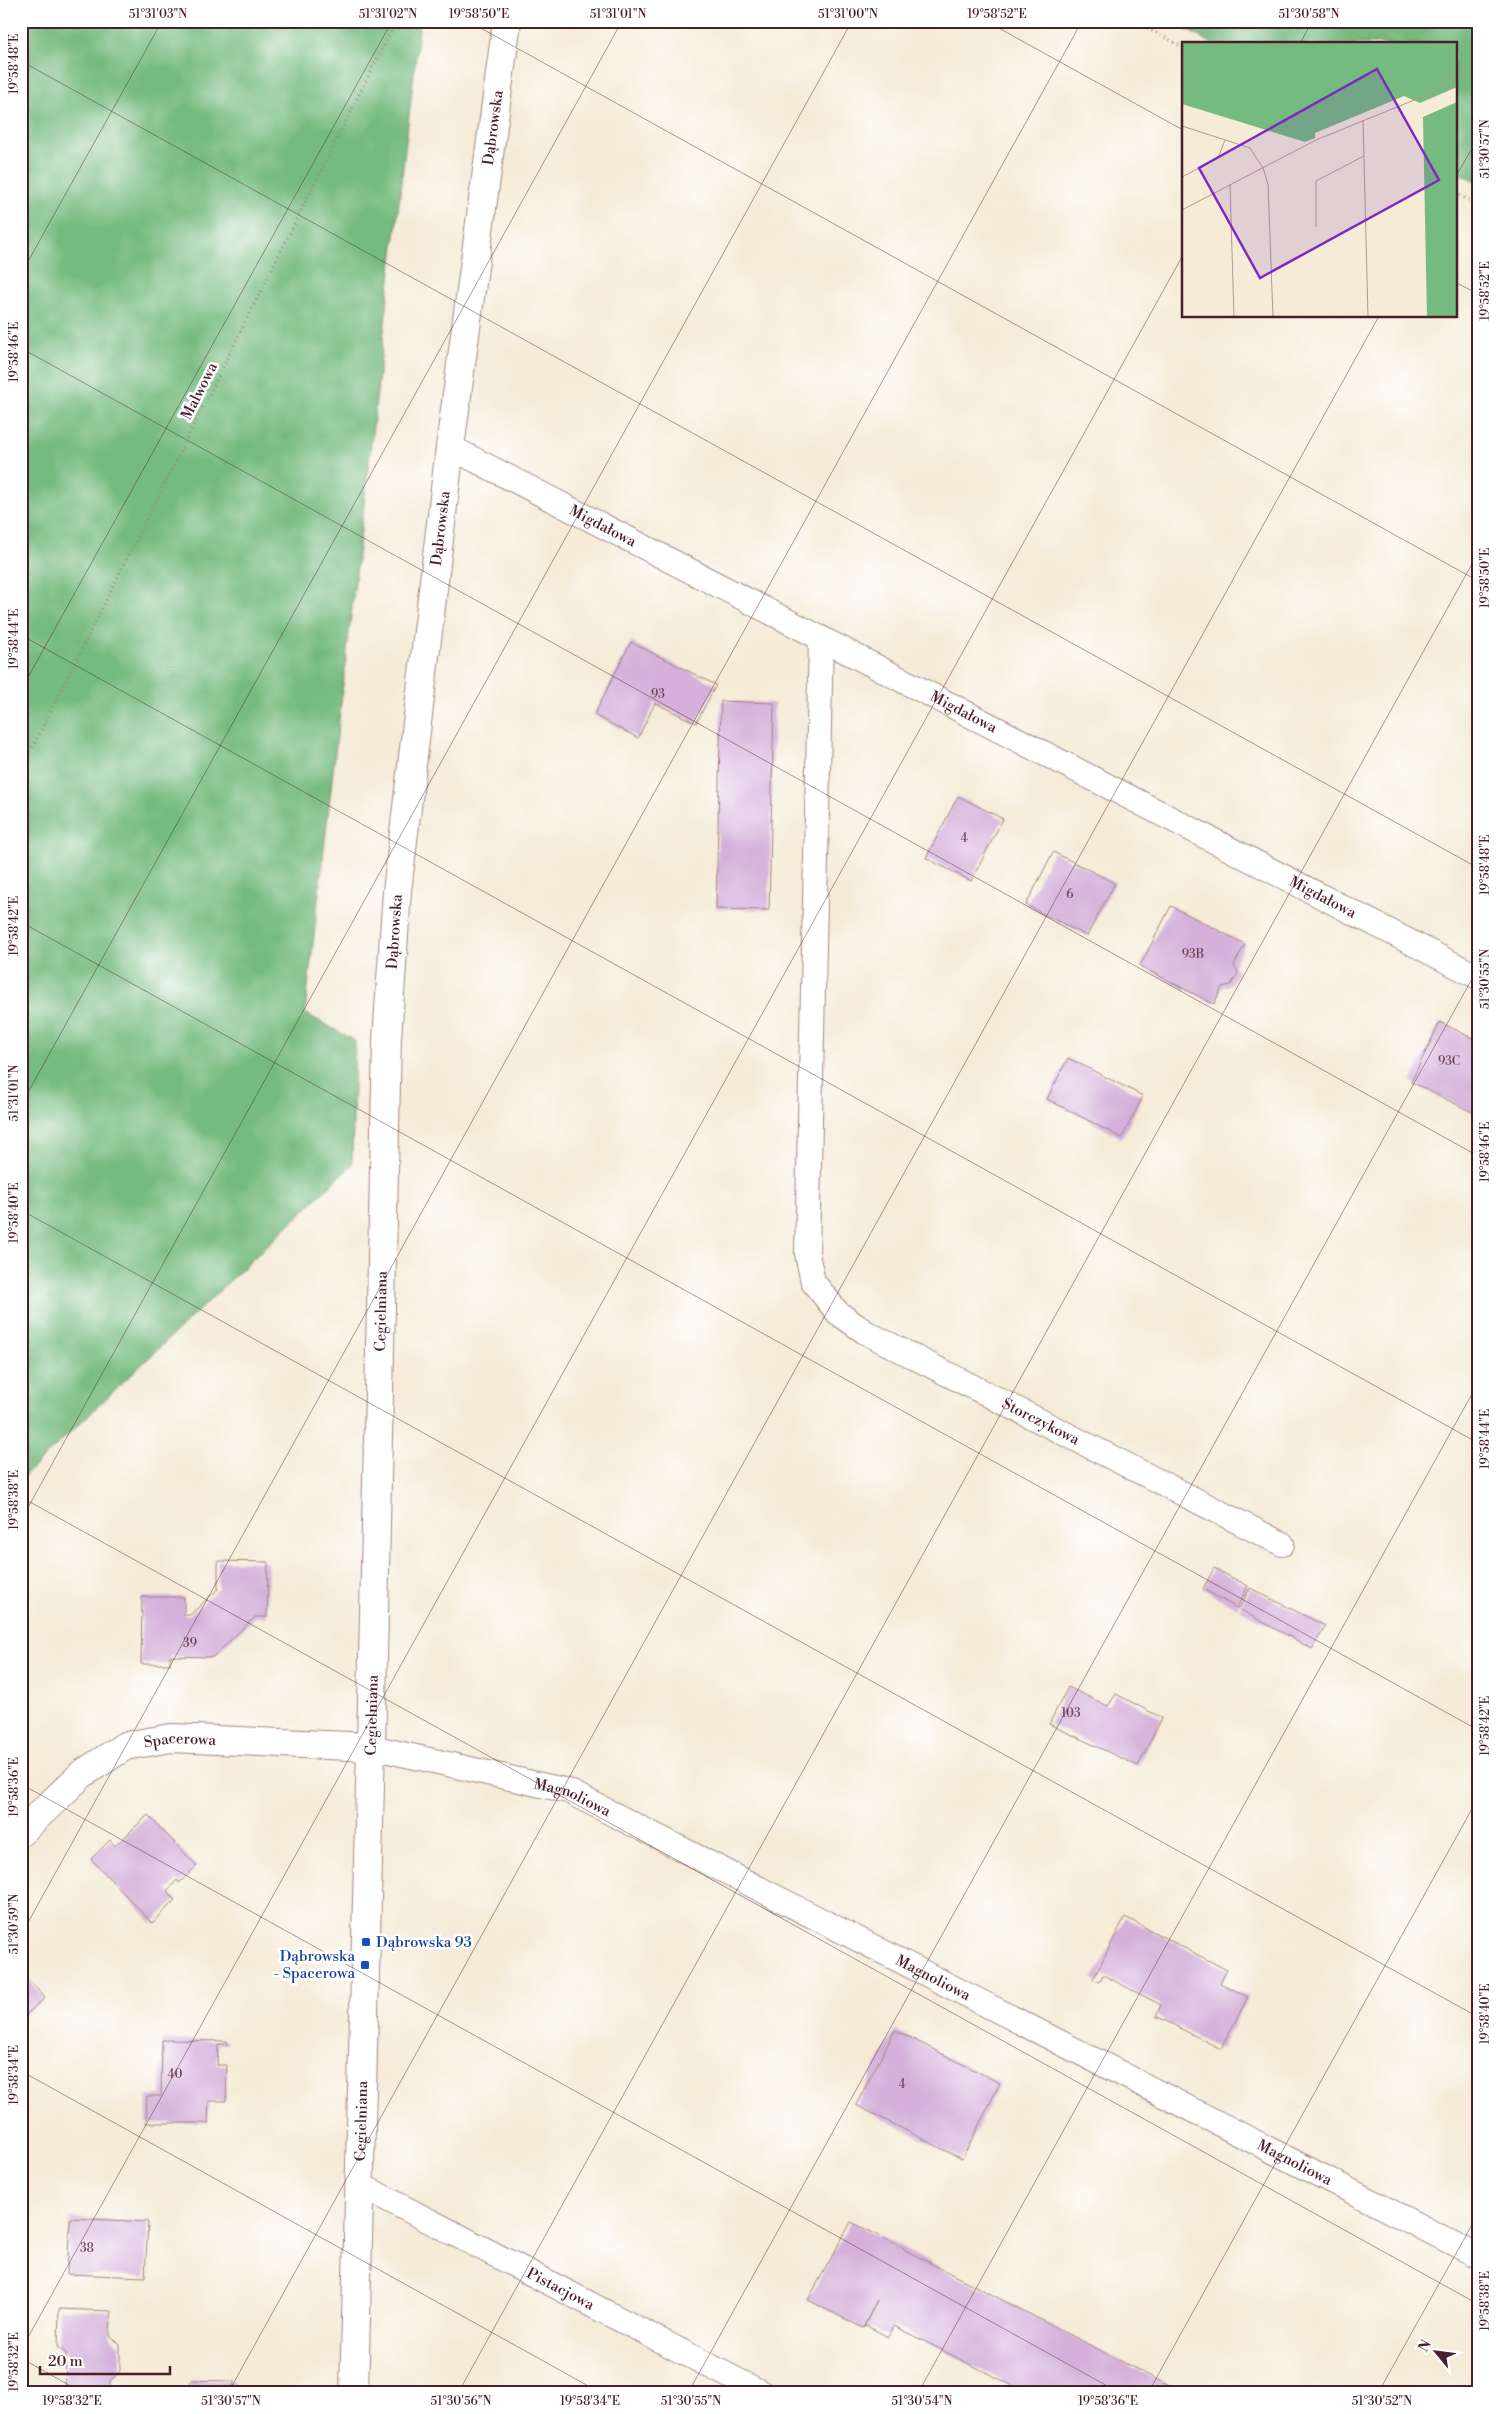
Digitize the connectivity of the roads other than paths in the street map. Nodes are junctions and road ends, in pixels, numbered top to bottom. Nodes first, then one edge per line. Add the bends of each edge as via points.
1 (508, 21) edge
2 (450, 447) junction
3 (821, 638) junction
4 (1478, 977) edge
5 (387, 1039) joint
6 (1282, 1544) dead end
7 (372, 1747) junction
8 (21, 1832) edge
9 (358, 2184) junction
10 (1478, 2256) edge
11 (354, 2393) edge
12 (762, 2393) edge

1 - 2 street, Dąbrowska
2 - 3 lane, Migdałowa
2 - 5 street, Dąbrowska via 397,891
3 - 4 lane, Migdałowa
3 - 6 lane, Storczykowa via 807,1254 813,1282 838,1313 865,1332
5 - 7 street, Cegielniana
7 - 8 street, Spacerowa via 171,1738 125,1746 82,1774
7 - 9 street, Cegielniana
7 - 10 lane, Magnoliowa via 568,1791
9 - 11 street, Cegielniana
9 - 12 lane, Pistacjowa

